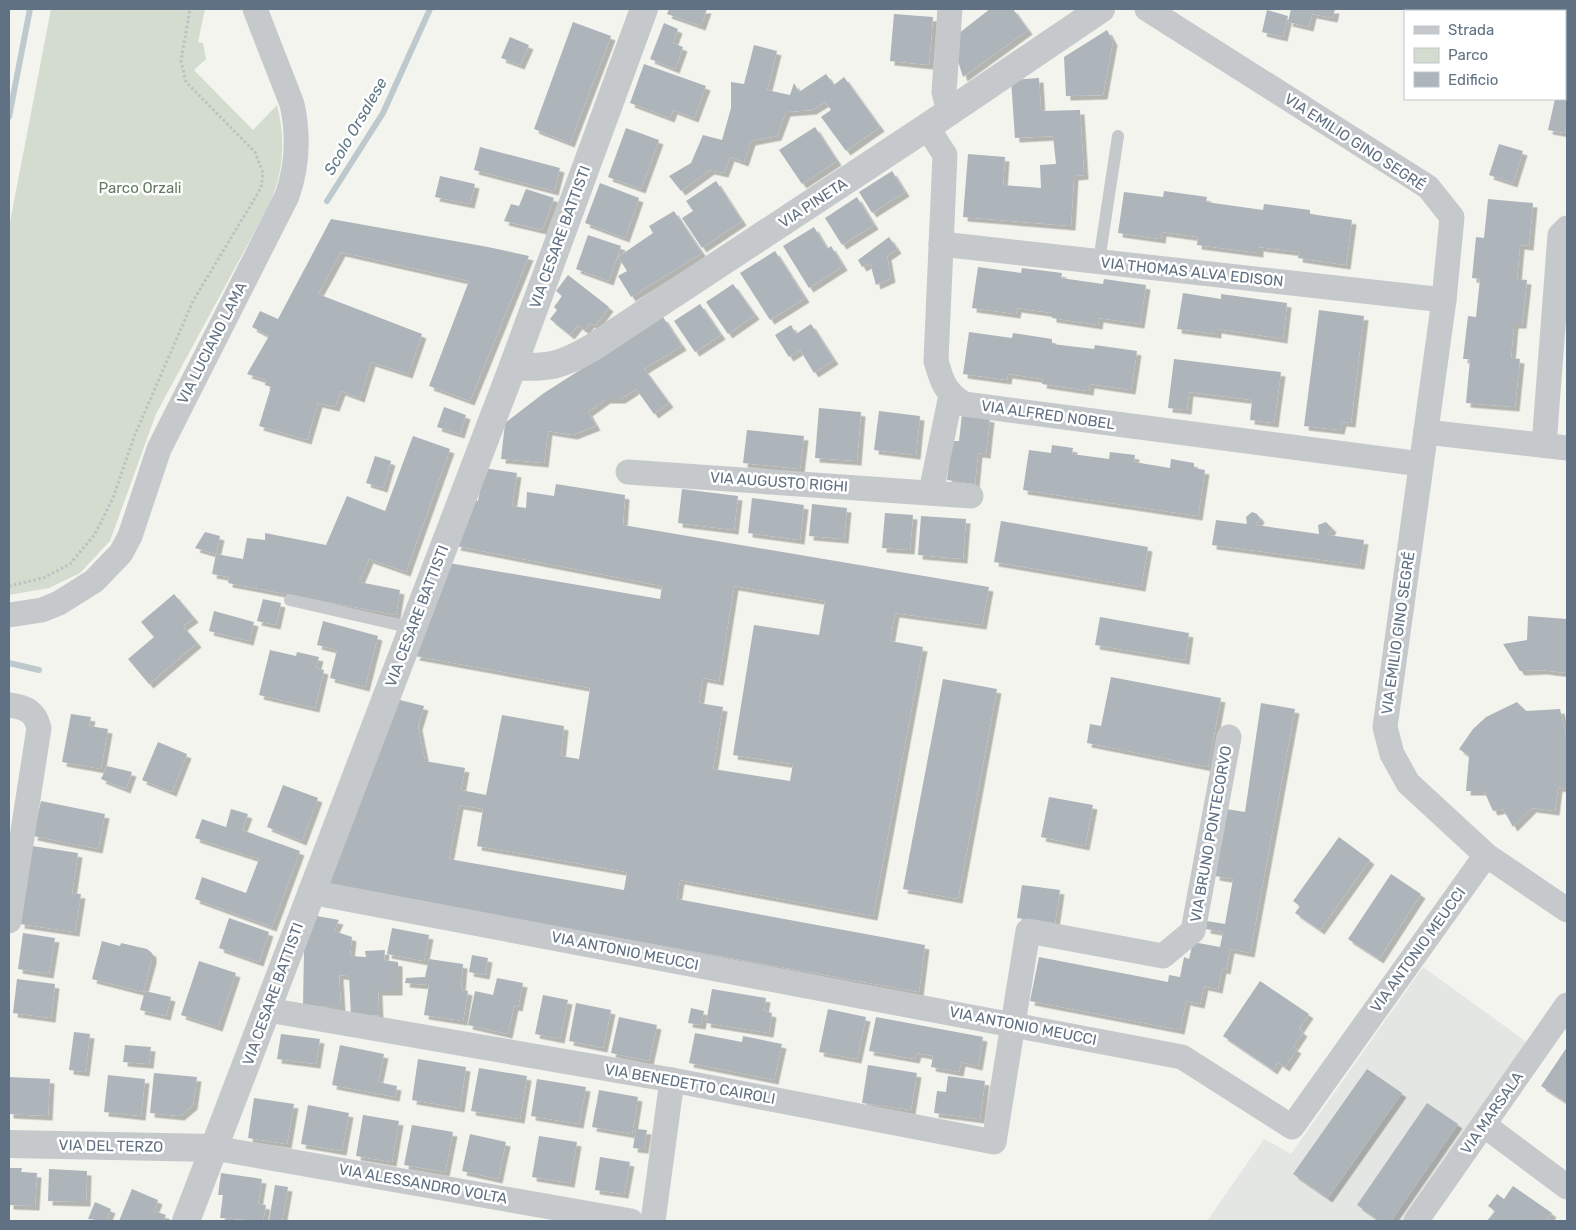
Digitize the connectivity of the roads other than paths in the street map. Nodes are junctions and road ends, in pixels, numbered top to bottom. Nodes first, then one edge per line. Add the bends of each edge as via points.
1 (255, 9) edge
2 (644, 9) edge
3 (950, 9) edge
4 (1101, 9) edge
5 (1147, 9) edge
6 (1170, 16) edge
7 (949, 112) junction
8 (927, 127) junction
9 (1118, 136) dead end
10 (1567, 228) edge
11 (941, 244) junction
12 (1099, 261) junction
13 (1444, 300) junction
14 (513, 366) junction
15 (951, 395) junction
16 (1426, 432) junction
17 (1556, 446) edge
18 (1421, 464) junction
19 (628, 472) dead end
20 (931, 492) junction
21 (971, 496) dead end
22 (290, 600) dead end
23 (9, 615) edge
24 (412, 628) junction
25 (9, 705) edge
26 (1229, 737) dead end
27 (1486, 855) junction
28 (310, 892) junction
29 (1567, 910) edge
30 (9, 922) edge
31 (1567, 1005) edge
32 (268, 1010) junction
33 (1012, 1024) junction
34 (672, 1080) junction
35 (1484, 1125) junction
36 (9, 1144) edge
37 (214, 1148) junction
38 (1567, 1187) edge
39 (186, 1221) edge
40 (631, 1221) edge
41 (653, 1221) edge
42 (1416, 1221) edge

1 - 23 street, VIA LUCIANO LAMA via 296,120 296,158 286,196 159,449 130,536 121,553 94,581 58,604
2 - 14 street, VIA CESARE BATTISTI
3 - 7 street via 944,92
4 - 7 street, VIA PINETA
5 - 6 street, VIA EMILIO GINO SEGRÉ
6 - 13 street, VIA EMILIO GINO SEGRÉ via 1428,187 1452,217
7 - 8 street, VIA PINETA
8 - 11 street via 945,155
8 - 14 street, VIA PINETA via 575,359 554,366
9 - 12 lane
10 - 17 street via 1560,235
11 - 12 street, VIA THOMAS ALVA EDISON
11 - 15 street via 936,361 942,381
12 - 13 street, VIA THOMAS ALVA EDISON
13 - 16 street, VIA EMILIO GINO SEGRÉ
14 - 24 street, VIA CESARE BATTISTI
15 - 18 street, VIA ALFRED NOBEL via 964,404
15 - 20 street
16 - 17 street
16 - 18 street, VIA EMILIO GINO SEGRÉ
18 - 27 street, VIA EMILIO GINO SEGRÉ via 1385,726 1392,754 1408,783
19 - 20 street, VIA AUGUSTO RIGHI
20 - 21 street, VIA AUGUSTO RIGHI
22 - 24 lane
24 - 28 street, VIA CESARE BATTISTI
25 - 30 street via 34,714 39,728
26 - 33 street, VIA BRUNO PONTECORVO via 1193,931 1163,956 1028,931
27 - 29 street
27 - 33 street, VIA ANTONIO MEUCCI via 1292,1127 1182,1057
28 - 32 street, VIA CESARE BATTISTI
28 - 33 street, VIA ANTONIO MEUCCI
31 - 35 street, VIA MARSALA
32 - 34 street, VIA BENEDETTO CAIROLI
32 - 37 street, VIA CESARE BATTISTI
33 - 34 street, VIA BENEDETTO CAIROLI via 994,1142
34 - 41 street
35 - 38 street
35 - 42 street, VIA MARSALA
36 - 37 street, VIA DEL TERZO
37 - 39 street, VIA CESARE BATTISTI
37 - 40 street, VIA ALESSANDRO VOLTA

